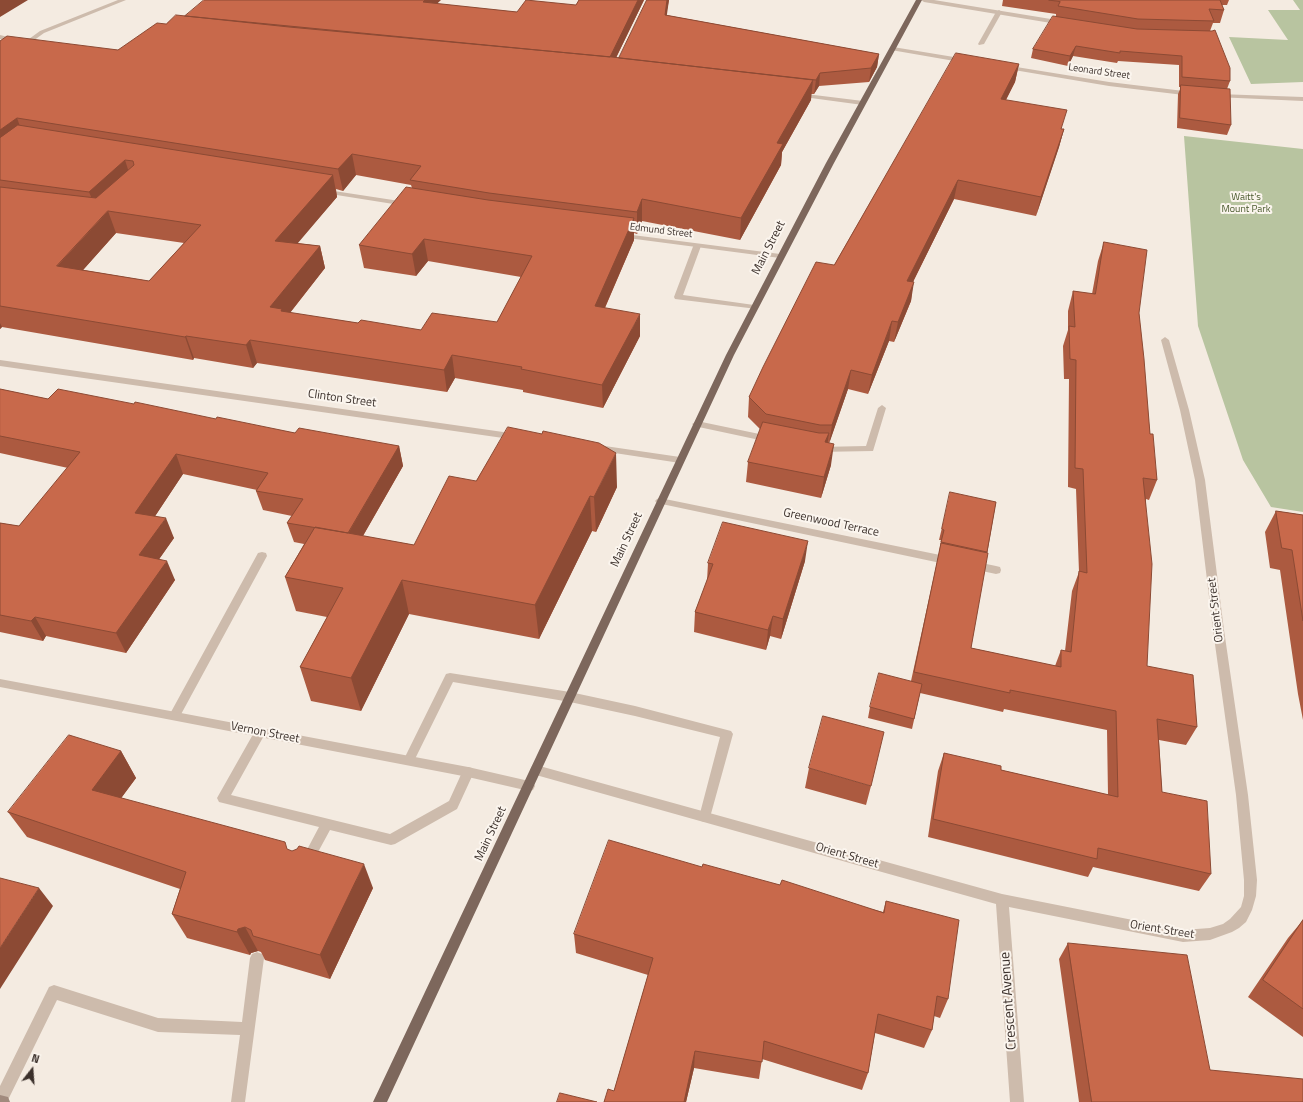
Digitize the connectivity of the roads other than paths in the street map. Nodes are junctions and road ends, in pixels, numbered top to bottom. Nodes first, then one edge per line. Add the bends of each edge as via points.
1 (124, 0) edge
2 (919, 0) edge
3 (924, 0) edge
4 (999, 12) junction
5 (1071, 24) edge
6 (0, 37) edge
7 (29, 42) junction
8 (981, 44) dead end
9 (893, 49) junction
10 (2, 60) edge
11 (977, 63) edge
12 (998, 66) edge
13 (1198, 94) edge
14 (792, 95) edge
15 (1212, 96) edge
16 (1303, 99) edge
17 (863, 103) junction
18 (317, 190) edge
19 (412, 205) edge
20 (614, 235) edge
21 (698, 246) junction
22 (780, 256) junction
23 (754, 307) junction
24 (1166, 340) dead end
25 (0, 363) edge
26 (882, 408) dead end
27 (697, 424) junction
28 (529, 438) edge
29 (780, 441) edge
30 (592, 448) edge
31 (810, 448) edge
32 (680, 460) junction
33 (660, 501) junction
34 (262, 556) dead end
35 (996, 570) dead end
36 (0, 683) edge
37 (570, 697) junction
38 (175, 715) junction
39 (260, 732) junction
40 (409, 760) junction
41 (536, 770) junction
42 (468, 772) junction
43 (529, 786) junction
44 (705, 817) junction
45 (327, 824) junction
46 (302, 869) edge
47 (1002, 900) junction
48 (257, 958) edge
49 (248, 1029) junction
50 (0, 1101) edge
51 (3, 1102) edge
52 (238, 1102) edge
53 (380, 1102) edge
54 (1016, 1102) edge

1 - 7 street via 42,32
2 - 9 main road, Main Street
3 - 4 street
4 - 5 street
4 - 8 street
6 - 7 street
7 - 10 street
9 - 11 street
9 - 17 main road, Main Street
12 - 13 street, Leonard Street via 1109,84
14 - 17 street
15 - 16 street
17 - 22 main road, Main Street
18 - 19 street
20 - 21 street, Edmund Street
21 - 22 street, Edmund Street
21 - 23 street via 678,298
22 - 23 main road, Main Street
23 - 27 main road, Main Street
24 - 47 street, Orient Street via 1200,481 1246,822 1251,878 1247,909 1243,916 1221,930 1193,937
25 - 28 street, Clinton Street
26 - 31 street via 870,449
27 - 29 street
27 - 32 main road, Main Street
30 - 32 street
32 - 33 main road, Main Street
33 - 35 street, Greenwood Terrace
33 - 37 main road, Main Street
34 - 38 street
36 - 38 street, Vernon Street
37 - 40 street via 450,678
37 - 41 main road, Main Street
37 - 44 street via 727,734
38 - 39 street, Vernon Street
39 - 40 street, Vernon Street
39 - 45 street via 223,798
40 - 42 street, Vernon Street
41 - 43 main road, Main Street
41 - 44 street, Orient Street
42 - 43 street, Vernon Street
42 - 45 street via 453,805 391,840
43 - 53 main road, Main Street
44 - 47 street, Orient Street
45 - 46 street
47 - 54 street, Crescent Avenue
48 - 49 street
49 - 50 street via 158,1025 54,992
49 - 52 street
50 - 51 street

